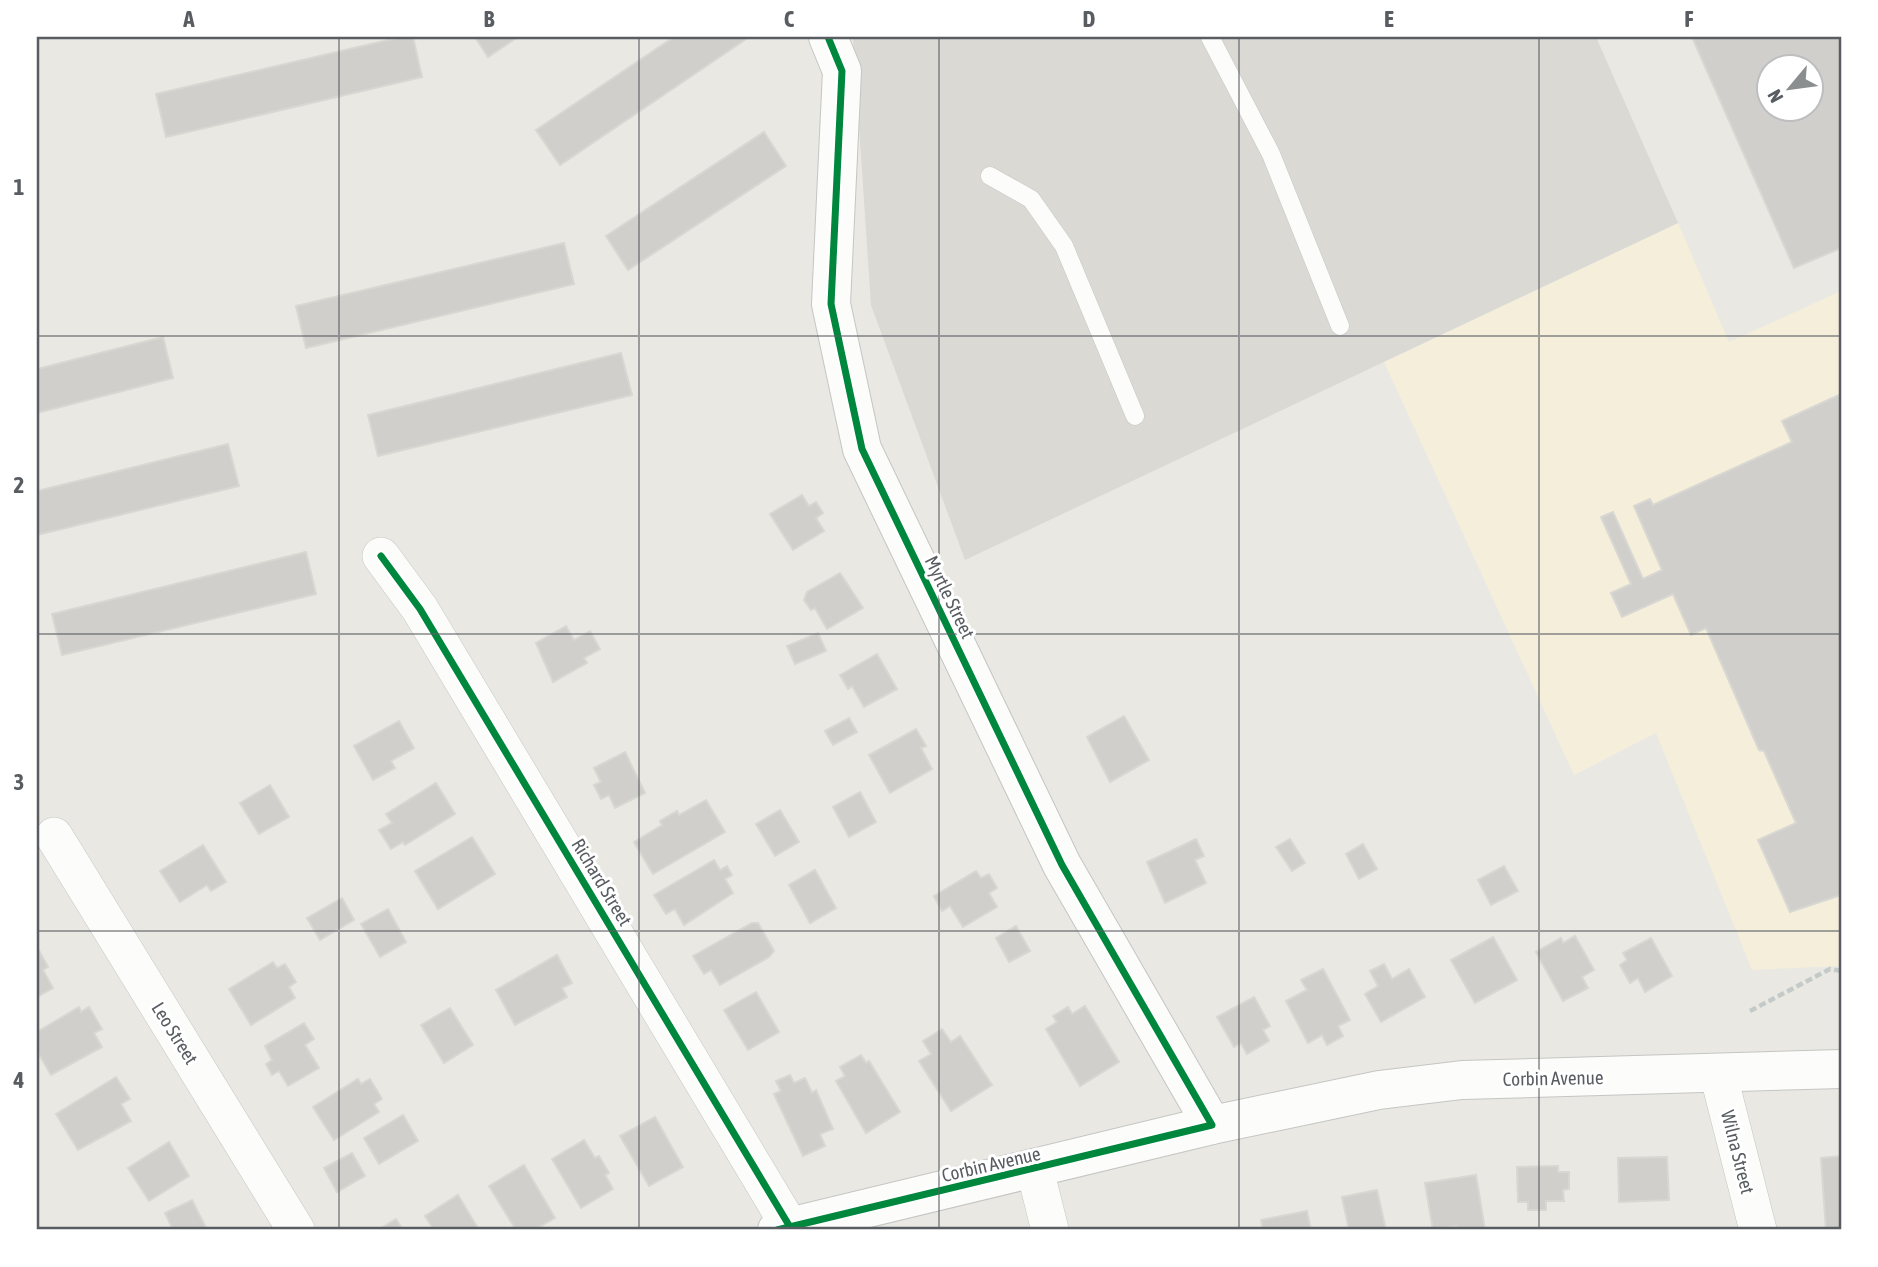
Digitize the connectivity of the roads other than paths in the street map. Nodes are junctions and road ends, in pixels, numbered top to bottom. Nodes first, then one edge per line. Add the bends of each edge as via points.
1 (828, 37) edge
2 (1210, 37) edge
3 (990, 176) dead end
4 (1340, 326) dead end
5 (1135, 416) dead end
6 (381, 556) dead end
7 (54, 836) dead end
8 (1841, 1069) edge
9 (1718, 1073) junction
10 (1212, 1125) junction
11 (1035, 1170) junction
12 (783, 1229) edge
13 (296, 1230) edge
14 (1050, 1230) edge
15 (1758, 1230) edge

1 - 10 street, Myrtle Street via 842,71 831,304 862,449 1062,865
2 - 4 lane via 1271,154
3 - 5 lane via 1031,199 1064,246
6 - 12 street, Richard Street via 420,609
7 - 13 street, Leo Street
8 - 9 street, Corbin Avenue
9 - 10 street, Corbin Avenue via 1420,1084
9 - 15 street, Wilna Street
10 - 11 street, Corbin Avenue
11 - 12 street, Corbin Avenue
11 - 14 street

